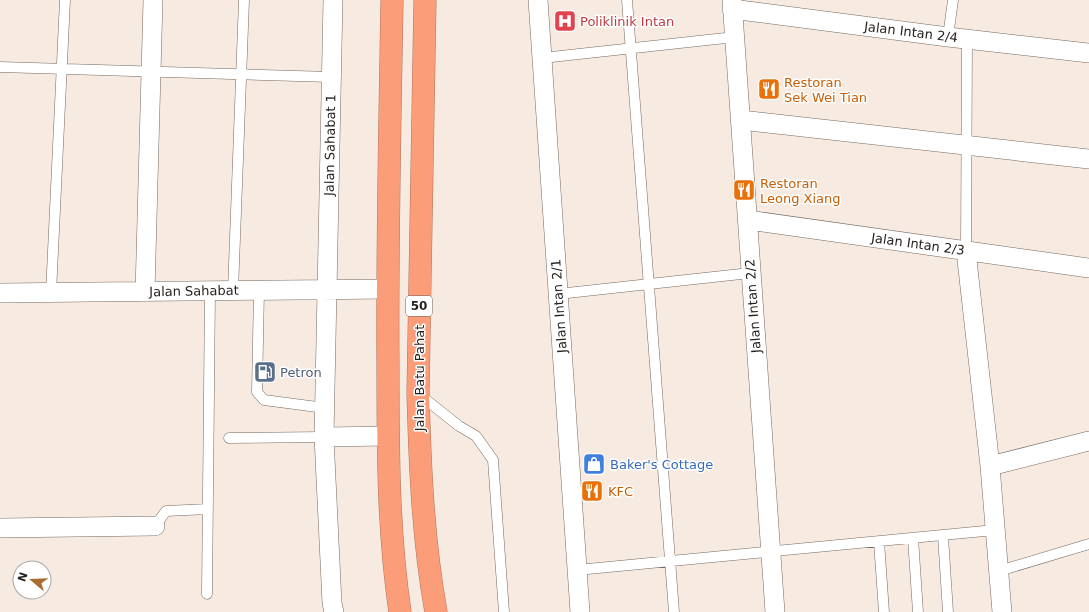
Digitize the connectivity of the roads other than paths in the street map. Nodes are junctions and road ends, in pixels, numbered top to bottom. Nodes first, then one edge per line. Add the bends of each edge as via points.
1 (65, 0) edge
2 (153, 0) edge
3 (244, 0) edge
4 (333, 0) edge
5 (392, 0) edge
6 (425, 0) edge
7 (538, 0) edge
8 (627, 0) edge
9 (952, 0) edge
10 (732, 5) edge
11 (735, 37) junction
12 (948, 37) junction
13 (967, 38) junction
14 (631, 48) junction
15 (1089, 53) edge
16 (542, 58) junction
17 (0, 67) edge
18 (62, 69) junction
19 (151, 72) junction
20 (241, 74) junction
21 (331, 77) junction
22 (741, 120) junction
23 (967, 145) junction
24 (1089, 159) edge
25 (748, 220) junction
26 (966, 251) junction
27 (1089, 268) edge
28 (750, 273) junction
29 (649, 284) junction
30 (387, 289) junction
31 (259, 290) junction
32 (328, 290) junction
33 (210, 291) junction
34 (233, 291) junction
35 (145, 292) junction
36 (0, 293) edge
37 (51, 293) junction
38 (558, 294) junction
39 (418, 393) junction
40 (325, 408) junction
41 (388, 436) junction
42 (229, 438) dead end
43 (324, 438) junction
44 (1089, 441) edge
45 (990, 466) junction
46 (208, 509) junction
47 (155, 526) joint
48 (0, 528) edge
49 (995, 530) junction
50 (943, 536) junction
51 (913, 538) junction
52 (879, 542) junction
53 (1089, 544) edge
54 (771, 552) junction
55 (670, 562) junction
56 (577, 570) junction
57 (999, 571) junction
58 (207, 594) dead end
59 (334, 612) edge
60 (400, 612) edge
61 (436, 612) edge
62 (504, 612) edge
63 (580, 612) edge
64 (674, 612) edge
65 (775, 612) edge
66 (884, 612) edge
67 (918, 612) edge
68 (948, 612) edge
69 (1002, 612) edge

1 - 18 lane
2 - 19 street
3 - 20 lane
4 - 21 street, Jalan Sahabat 1
5 - 30 highway, 50
6 - 39 highway, Jalan Batu Pahat / 50
7 - 16 street, Jalan Intan 2/1
8 - 14 lane
9 - 12 lane
10 - 11 street, Jalan Intan 2/2
10 - 12 street, Jalan Intan 2/4
11 - 14 lane
11 - 22 street, Jalan Intan 2/2
12 - 13 street, Jalan Intan 2/4
13 - 15 street, Jalan Intan 2/4
13 - 23 lane
14 - 16 lane
14 - 29 lane
16 - 38 street, Jalan Intan 2/1
17 - 18 lane
18 - 19 lane
18 - 37 lane
19 - 20 lane
19 - 35 street
20 - 21 lane
20 - 34 lane
21 - 32 street, Jalan Sahabat 1
22 - 23 street
22 - 25 street, Jalan Intan 2/2
23 - 24 street
23 - 26 lane
25 - 26 street, Jalan Intan 2/3
25 - 28 street, Jalan Intan 2/2
26 - 27 street, Jalan Intan 2/3
26 - 45 street
28 - 29 lane
28 - 54 street, Jalan Intan 2/2
29 - 38 lane
29 - 55 lane
30 - 32 street, Jalan Sahabat
30 - 41 highway, 50
31 - 32 street, Jalan Sahabat
31 - 34 street, Jalan Sahabat
31 - 40 lane via 260,397 264,400
32 - 40 street, Jalan Sahabat 1
33 - 34 street, Jalan Sahabat
33 - 35 street, Jalan Sahabat
33 - 46 lane
35 - 37 street, Jalan Sahabat
36 - 37 street, Jalan Sahabat
38 - 56 street, Jalan Intan 2/1
39 - 61 highway, Jalan Batu Pahat / 50 via 425,529
39 - 62 lane via 459,426 476,436 493,460
40 - 43 street, Jalan Sahabat 1
41 - 43 street
41 - 60 highway, 50 via 391,530
42 - 43 lane
43 - 59 street, Jalan Sahabat 1
44 - 45 street
45 - 49 street
46 - 47 lane via 166,511
46 - 58 lane
47 - 48 street
49 - 50 lane
49 - 57 street
50 - 51 lane
50 - 68 lane
51 - 52 lane
51 - 67 lane
52 - 54 lane
52 - 66 lane
53 - 57 lane
54 - 55 lane
54 - 65 street, Jalan Intan 2/2
55 - 56 lane
55 - 64 lane
56 - 63 street, Jalan Intan 2/1
57 - 69 street

